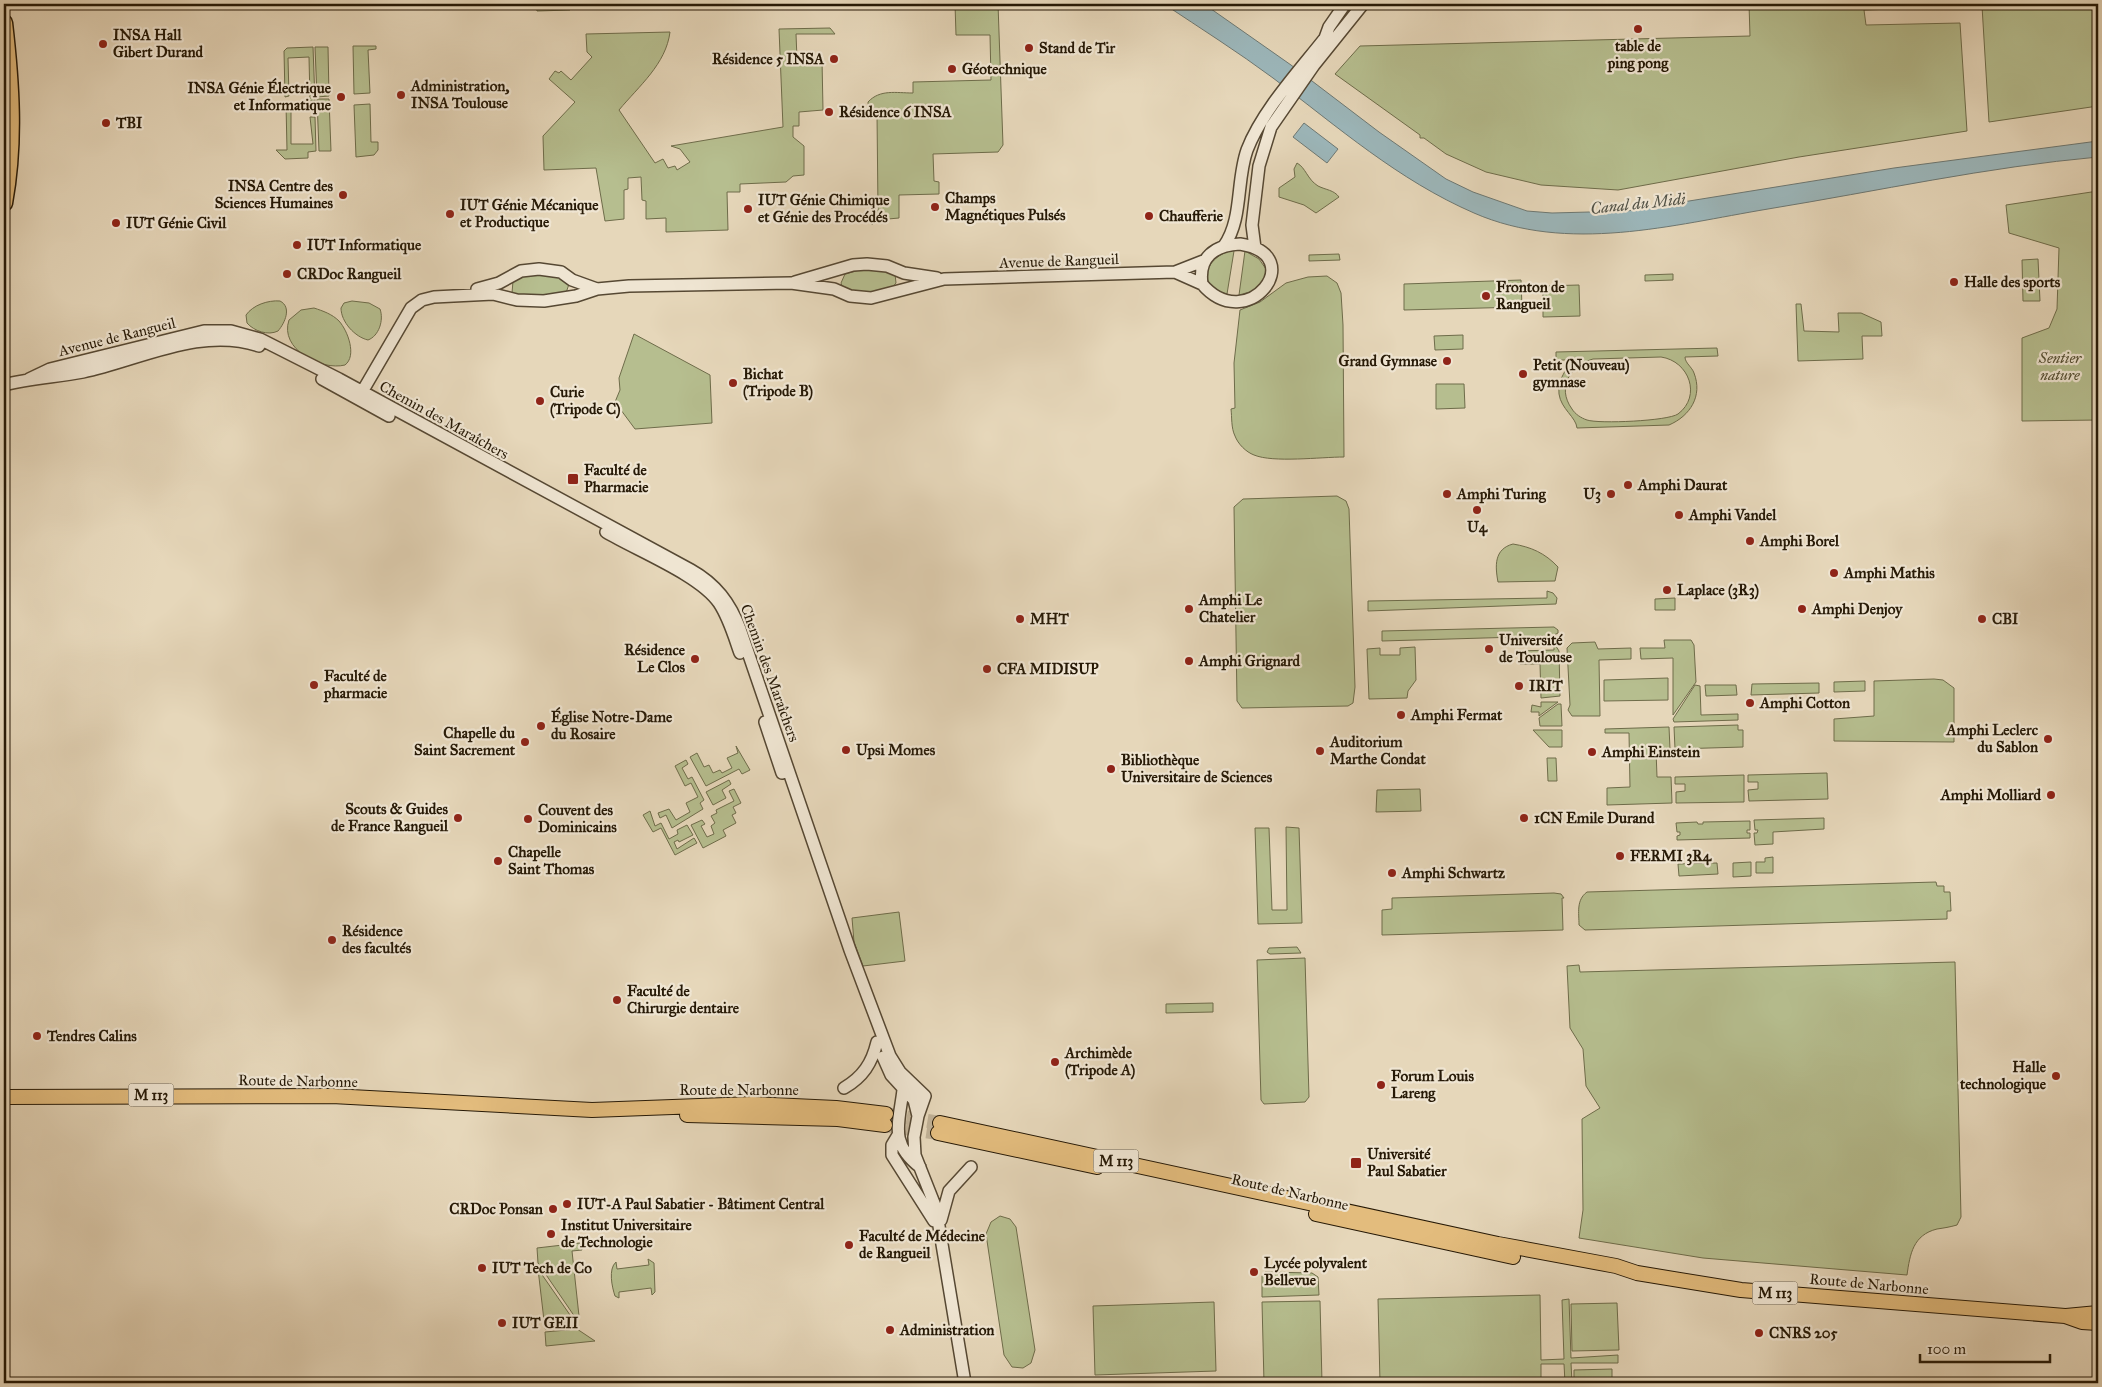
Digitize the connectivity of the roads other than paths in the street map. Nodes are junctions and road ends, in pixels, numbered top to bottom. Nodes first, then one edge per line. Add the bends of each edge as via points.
1 (1345, 4) edge
2 (1364, 4) edge
3 (4, 23) edge
4 (1310, 63) junction
5 (1280, 105) junction
6 (4, 203) edge
7 (1224, 246) junction
8 (1256, 248) junction
9 (1204, 261) junction
10 (843, 268) junction
11 (896, 270) junction
12 (1175, 272) junction
13 (510, 277) junction
14 (944, 279) junction
15 (572, 280) junction
16 (791, 283) junction
17 (1202, 284) junction
18 (597, 289) junction
19 (840, 292) junction
20 (895, 293) junction
21 (508, 296) junction
22 (568, 297) junction
23 (213, 334) joint
24 (4, 385) edge
25 (357, 392) junction
26 (877, 1042) junction
27 (844, 1088) dead end
28 (903, 1090) junction
29 (4, 1097) edge
30 (918, 1116) junction
31 (886, 1120) tunnel mouth
32 (939, 1128) tunnel mouth
33 (898, 1135) junction
34 (971, 1167) dead end
35 (921, 1168) junction
36 (939, 1229) junction
37 (2098, 1313) edge
38 (2065, 1316) junction
39 (2098, 1323) edge
40 (965, 1383) edge

1 - 4 street
2 - 4 street
3 - 6 highway via 11,126
4 - 5 street
5 - 7 street via 1256,131 1246,154 1232,232
5 - 8 street via 1259,166 1252,225
7 - 8 street via 1240,244
7 - 9 street via 1209,254
8 - 17 street via 1271,266 1270,282 1264,290 1248,299 1232,301 1218,298
9 - 12 street, Avenue de Rangueil
9 - 17 street
10 - 11 street, Avenue de Rangueil via 868,264
10 - 16 street, Avenue de Rangueil
10 - 19 street via 837,280
11 - 14 street, Avenue de Rangueil
11 - 20 street via 901,282
12 - 14 street, Avenue de Rangueil
12 - 17 street, Avenue de Rangueil
13 - 15 street, Avenue de Rangueil via 521,271 546,269 562,272
13 - 21 street via 505,287
13 - 25 street, Avenue de Rangueil via 486,288 417,294 398,316
14 - 20 street, Avenue de Rangueil
15 - 18 street, Avenue de Rangueil
15 - 22 street via 574,287
16 - 18 street, Avenue de Rangueil
16 - 19 street, Avenue de Rangueil
18 - 22 street, Avenue de Rangueil
19 - 20 street, Avenue de Rangueil via 871,298
21 - 22 street, Avenue de Rangueil via 530,301
21 - 25 street, Avenue de Rangueil via 479,294 422,300 403,319
23 - 24 street, Avenue de Rangueil via 83,372 29,378
23 - 25 street, Chemin des Maraîchers via 265,349
25 - 26 street, Chemin des Maraîchers via 686,576 715,598 733,632
25 - 30 street, Chemin des Maraîchers via 701,575 727,601 780,740 883,1038 897,1069 925,1096
26 - 27 street via 865,1071 856,1082
26 - 28 street, Chemin des Maraîchers via 891,1075
28 - 30 street, Chemin des Maraîchers via 914,1100
28 - 33 street
29 - 31 main road, Route de Narbonne / M 113 via 332,1096 592,1110 612,1114
30 - 35 street via 915,1146
32 - 38 main road, Route de Narbonne / M 113 via 1616,1266 1637,1273 1741,1290
33 - 35 street via 904,1154
33 - 36 street via 891,1150 895,1160
34 - 36 street via 949,1191
35 - 36 street via 936,1208
36 - 40 street
37 - 38 main road
38 - 39 main road, Route de Narbonne / M 113

